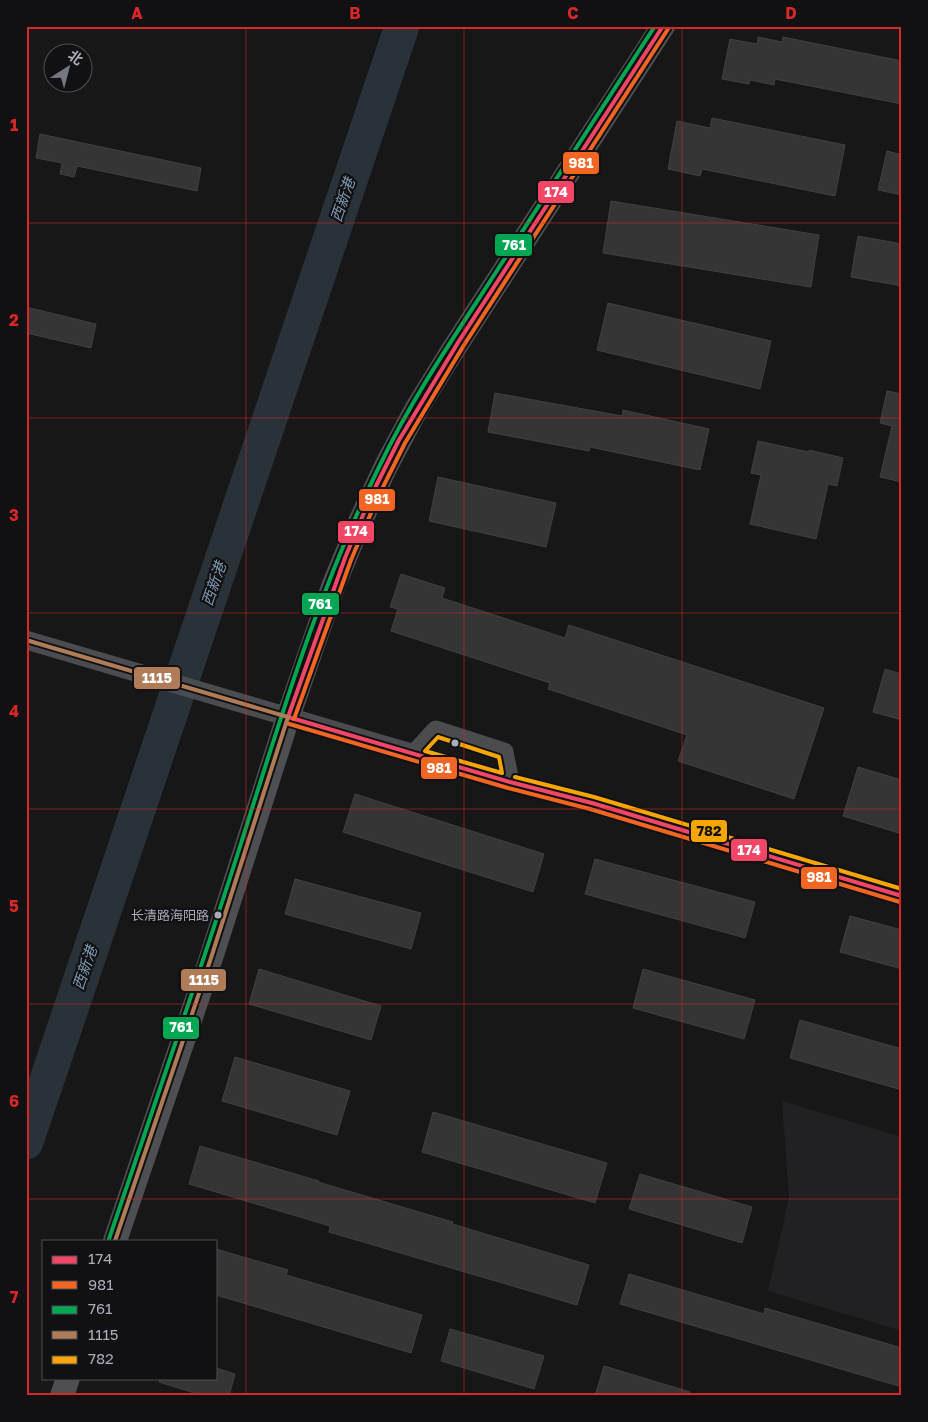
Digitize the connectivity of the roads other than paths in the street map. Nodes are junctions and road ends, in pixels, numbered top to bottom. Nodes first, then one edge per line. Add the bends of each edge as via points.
1 (663, 26) edge
2 (26, 640) edge
3 (288, 717) junction
4 (414, 754) junction
5 (510, 782) junction
6 (902, 896) edge
7 (115, 1240) edge
8 (67, 1380) edge
9 (62, 1396) edge

1 - 3 main road via 451,353 386,466 334,584
2 - 3 street
3 - 4 street
3 - 7 main road
4 - 5 street
4 - 5 street via 436,730 504,752
5 - 6 street via 592,803
8 - 9 main road

